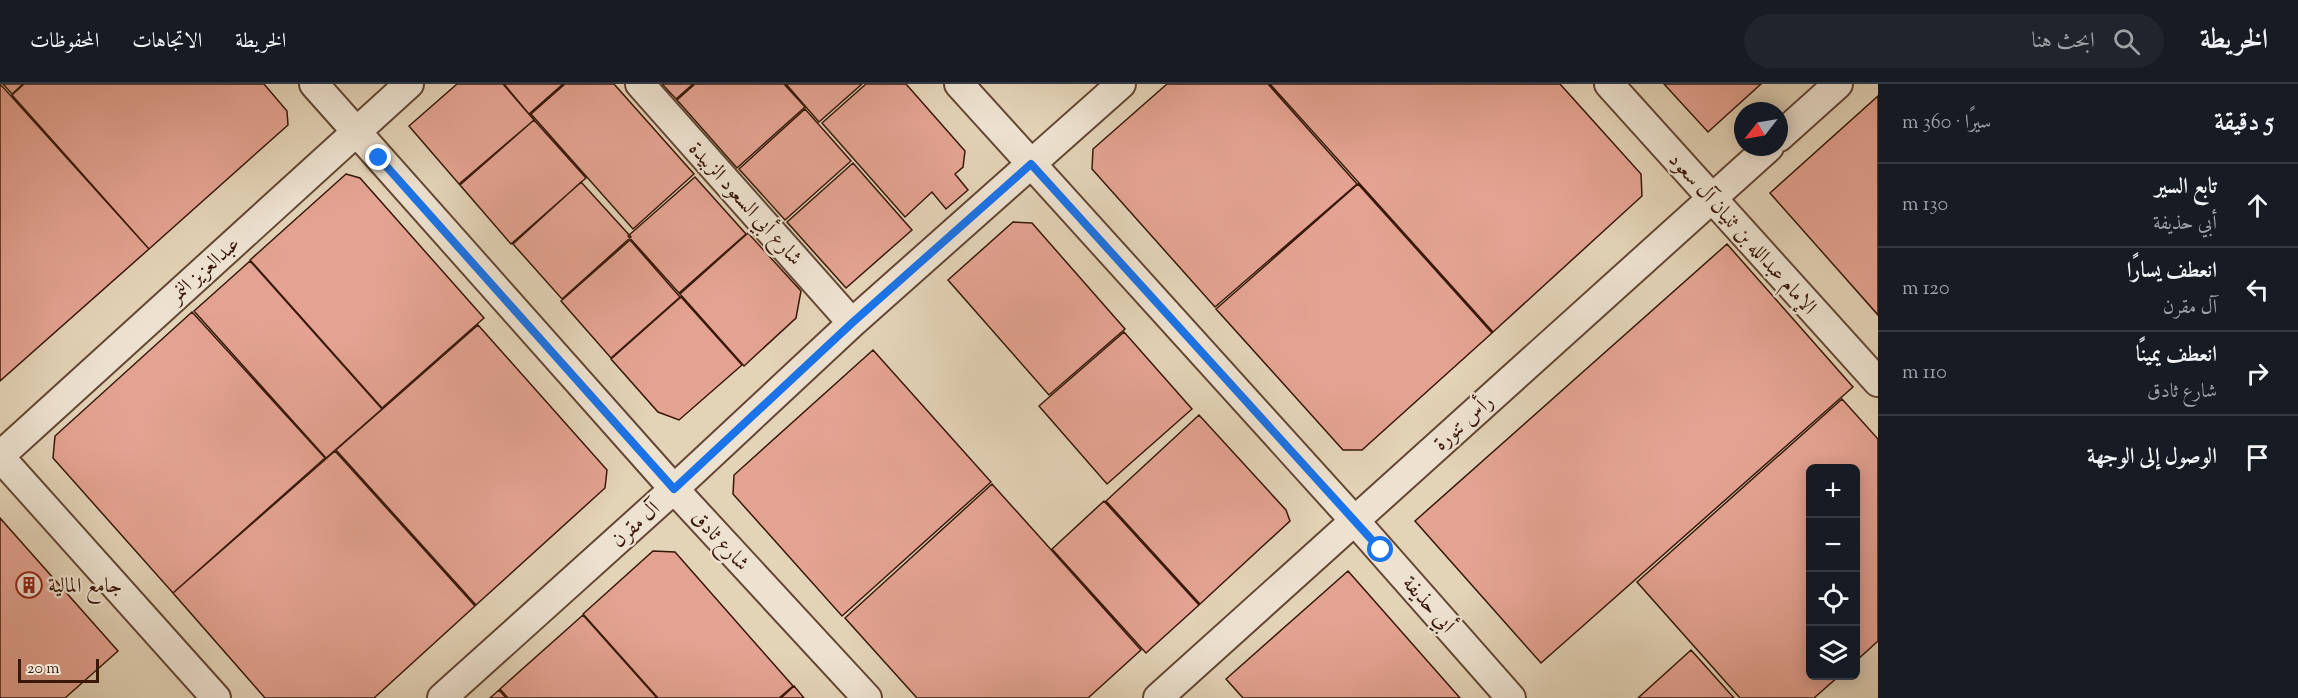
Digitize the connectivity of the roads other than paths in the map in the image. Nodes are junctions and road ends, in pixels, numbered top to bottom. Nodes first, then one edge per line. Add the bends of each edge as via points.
1 (314, 84) edge
2 (409, 84) edge
3 (640, 84) edge
4 (959, 84) edge
5 (1121, 84) edge
6 (1609, 84) edge
7 (1838, 84) edge
8 (1788, 129) edge
9 (356, 131) junction
10 (1758, 156) edge
11 (1031, 164) junction
12 (1712, 199) junction
13 (852, 323) junction
14 (1878, 382) edge
15 (0, 456) edge
16 (674, 489) junction
17 (1354, 520) junction
18 (216, 698) edge
19 (442, 698) edge
20 (867, 698) edge
21 (1158, 698) edge
22 (1511, 698) edge

1 - 9 street, شارع ثادق
2 - 9 street, عبدالعزيز النمر
3 - 13 street, شارع أبي السعود الزبيدة
4 - 11 street, أبي حذيفة
5 - 11 street, آل مقرن
6 - 12 street, الإمام عبدالله بن ثنيان آل سعود
7 - 8 street
9 - 15 street, عبدالعزيز النمر
9 - 16 street, شارع ثادق
10 - 12 street, رأس تنورة
11 - 13 street, آل مقرن
11 - 17 street, أبي حذيفة
12 - 14 street, الإمام عبدالله بن ثنيان آل سعود
12 - 17 street, رأس تنورة
13 - 16 street, آل مقرن
15 - 18 street
16 - 19 street, آل مقرن
16 - 20 street, شارع ثادق
17 - 21 street, رأس تنورة
17 - 22 street, أبي حذيفة

